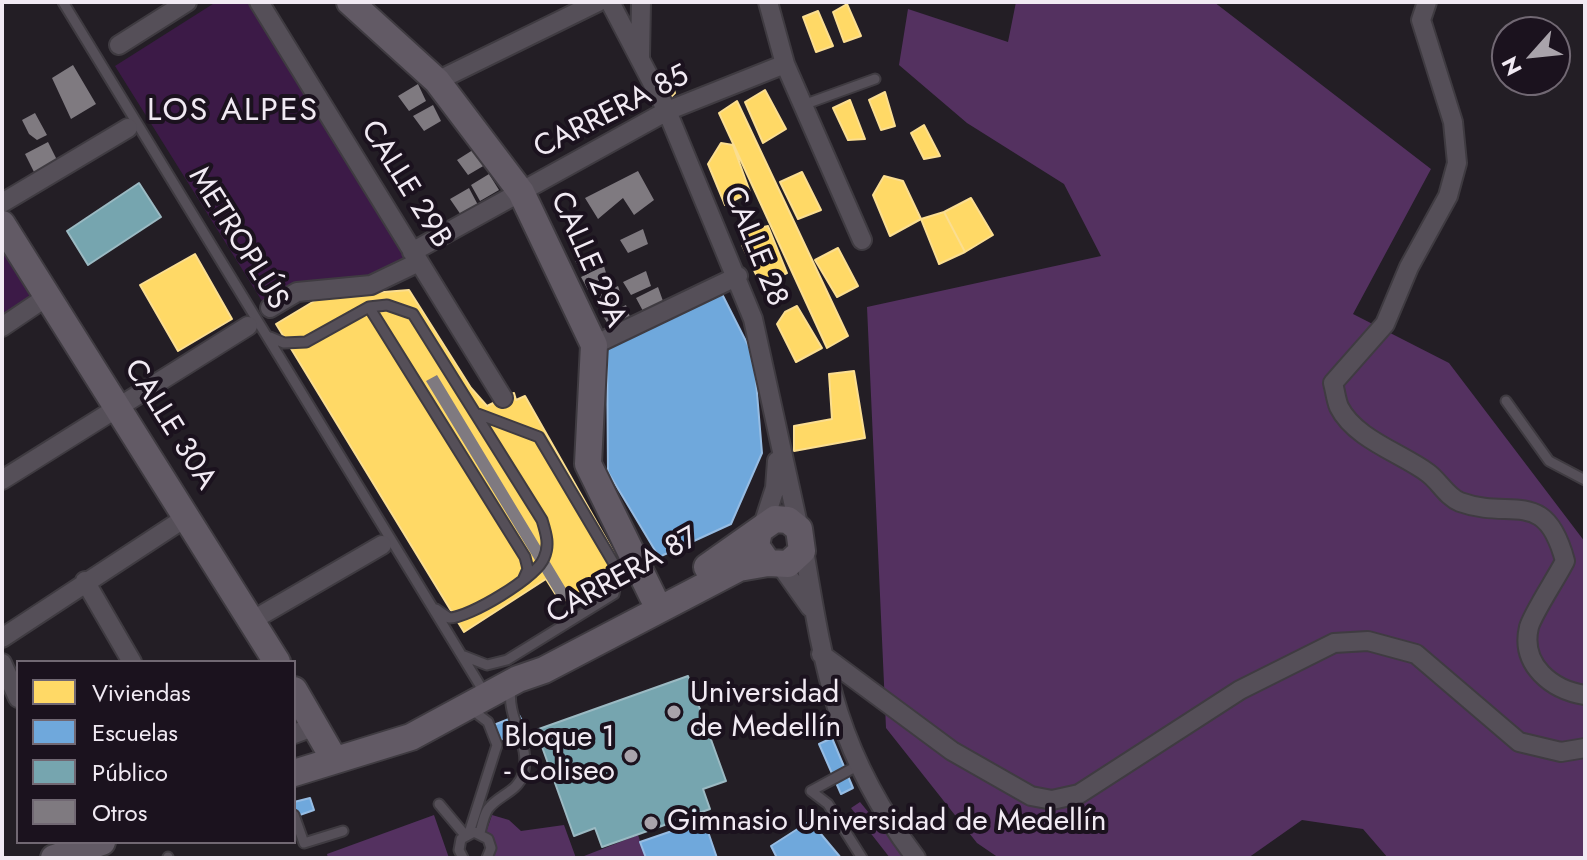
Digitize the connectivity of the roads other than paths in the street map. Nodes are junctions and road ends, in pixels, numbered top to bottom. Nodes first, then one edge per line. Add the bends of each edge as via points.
1 (63, 2) edge
2 (187, 2) edge
3 (259, 2) edge
4 (350, 2) edge
5 (598, 2) edge
6 (610, 2) edge
7 (641, 2) edge
8 (768, 2) edge
9 (1427, 2) edge
10 (119, 45) dead end
11 (640, 60) junction
12 (785, 64) junction
13 (875, 79) dead end
14 (437, 81) junction
15 (803, 105) junction
16 (667, 111) junction
17 (128, 128) dead end
18 (521, 192) junction
19 (2, 203) edge
20 (2, 224) edge
21 (862, 240) dead end
22 (416, 257) junction
23 (738, 276) junction
24 (48, 296) junction
25 (369, 307) junction
26 (270, 308) dead end
27 (248, 326) dead end
28 (2, 327) edge
29 (270, 337) junction
30 (594, 345) junction
31 (503, 398) dead end
32 (1506, 401) dead end
33 (119, 405) junction
34 (478, 414) junction
35 (778, 442) junction
36 (2, 480) edge
37 (1585, 480) edge
38 (188, 516) junction
39 (761, 528) junction
40 (801, 536) junction
41 (382, 545) dead end
42 (775, 564) junction
43 (524, 578) junction
44 (85, 581) junction
45 (653, 597) junction
46 (431, 604) junction
47 (253, 620) junction
48 (816, 620) junction
49 (2, 638) edge
50 (821, 654) junction
51 (461, 655) junction
52 (131, 660) edge
53 (276, 660) edge
54 (2, 663) edge
55 (515, 680) junction
56 (16, 694) edge
57 (1585, 695) edge
58 (296, 698) edge
59 (478, 702) junction
60 (304, 730) edge
61 (1585, 748) edge
62 (334, 759) junction
63 (857, 766) junction
64 (296, 772) edge
65 (439, 804) dead end
66 (296, 821) edge
67 (343, 831) dead end
68 (471, 833) junction
69 (91, 844) edge
70 (911, 851) edge
71 (54, 858) edge
72 (463, 858) edge
73 (487, 858) edge
74 (862, 858) edge
75 (928, 858) edge

1 - 29 lane, METROPLÚS
2 - 10 street
3 - 22 street, CALLE 29B
4 - 14 street, CALLE 29A
5 - 14 street
6 - 11 street, CALLE 28
7 - 11 street
8 - 12 street
9 - 57 street via 1421,20 1453,122 1457,163 1448,196 1385,324 1333,383 1339,408 1358,430 1430,474 1457,501 1527,508 1558,532 1565,561 1529,627 1532,660 1553,687
11 - 16 street, CALLE 28
12 - 15 street
12 - 16 street, CARRERA 85
13 - 15 lane
14 - 18 street, CALLE 29A
15 - 21 street
16 - 18 street, CARRERA 85
16 - 23 street, CALLE 28
17 - 19 street
18 - 22 street, CARRERA 85
18 - 30 street, CALLE 29A
20 - 24 street, CALLE 30A
22 - 26 street, CARRERA 85 via 371,285 297,292
22 - 31 street, CALLE 29B
23 - 30 street
23 - 35 street, CALLE 28 via 762,352
24 - 28 street
24 - 33 street, CALLE 30A
25 - 29 lane, METROPLÚS via 306,342 284,343
25 - 34 lane via 387,305 413,314
25 - 43 lane via 525,557
27 - 33 street
29 - 46 lane, METROPLÚS
30 - 45 street, CALLE 29A via 588,464
32 - 37 lane via 1549,461
33 - 36 street
33 - 38 street, CALLE 30A
34 - 43 lane via 546,533 543,560
34 - 51 lane via 539,437 613,562 618,584 614,594 507,660 487,665
35 - 39 street via 775,488
35 - 40 street, CALLE 28
38 - 44 street
38 - 47 street, CALLE 30A
39 - 40 street via 782,519
39 - 42 street via 756,546
39 - 45 street, CARRERA 87 via 723,558
40 - 42 street via 799,556
40 - 48 street, CALLE 28
41 - 47 street
42 - 48 street
42 - 55 street, CARRERA 87 via 739,568 544,670
43 - 46 lane via 457,618
44 - 49 street
44 - 52 street
45 - 55 street, CARRERA 87 via 538,661
46 - 51 lane, METROPLÚS
47 - 53 street, CALLE 30A
48 - 50 street, CALLE 28
50 - 61 street via 952,751 1031,796 1052,800 1079,794 1240,690 1334,643 1368,641 1416,654 1519,742 1561,752
50 - 63 street, CALLE 28
51 - 59 lane, METROPLÚS
54 - 56 street
55 - 59 street, CARRERA 87
55 - 68 lane via 510,711 525,754 524,771
58 - 60 street
59 - 62 street, CARRERA 87 via 411,737
59 - 68 lane, METROPLÚS via 497,745
60 - 62 street
62 - 64 street, CARRERA 87
63 - 70 street, CALLE 28
63 - 74 lane via 811,791 828,804
65 - 68 lane
66 - 67 lane via 304,843
68 - 72 lane via 459,844
68 - 73 lane via 490,843
69 - 71 street
70 - 75 street

